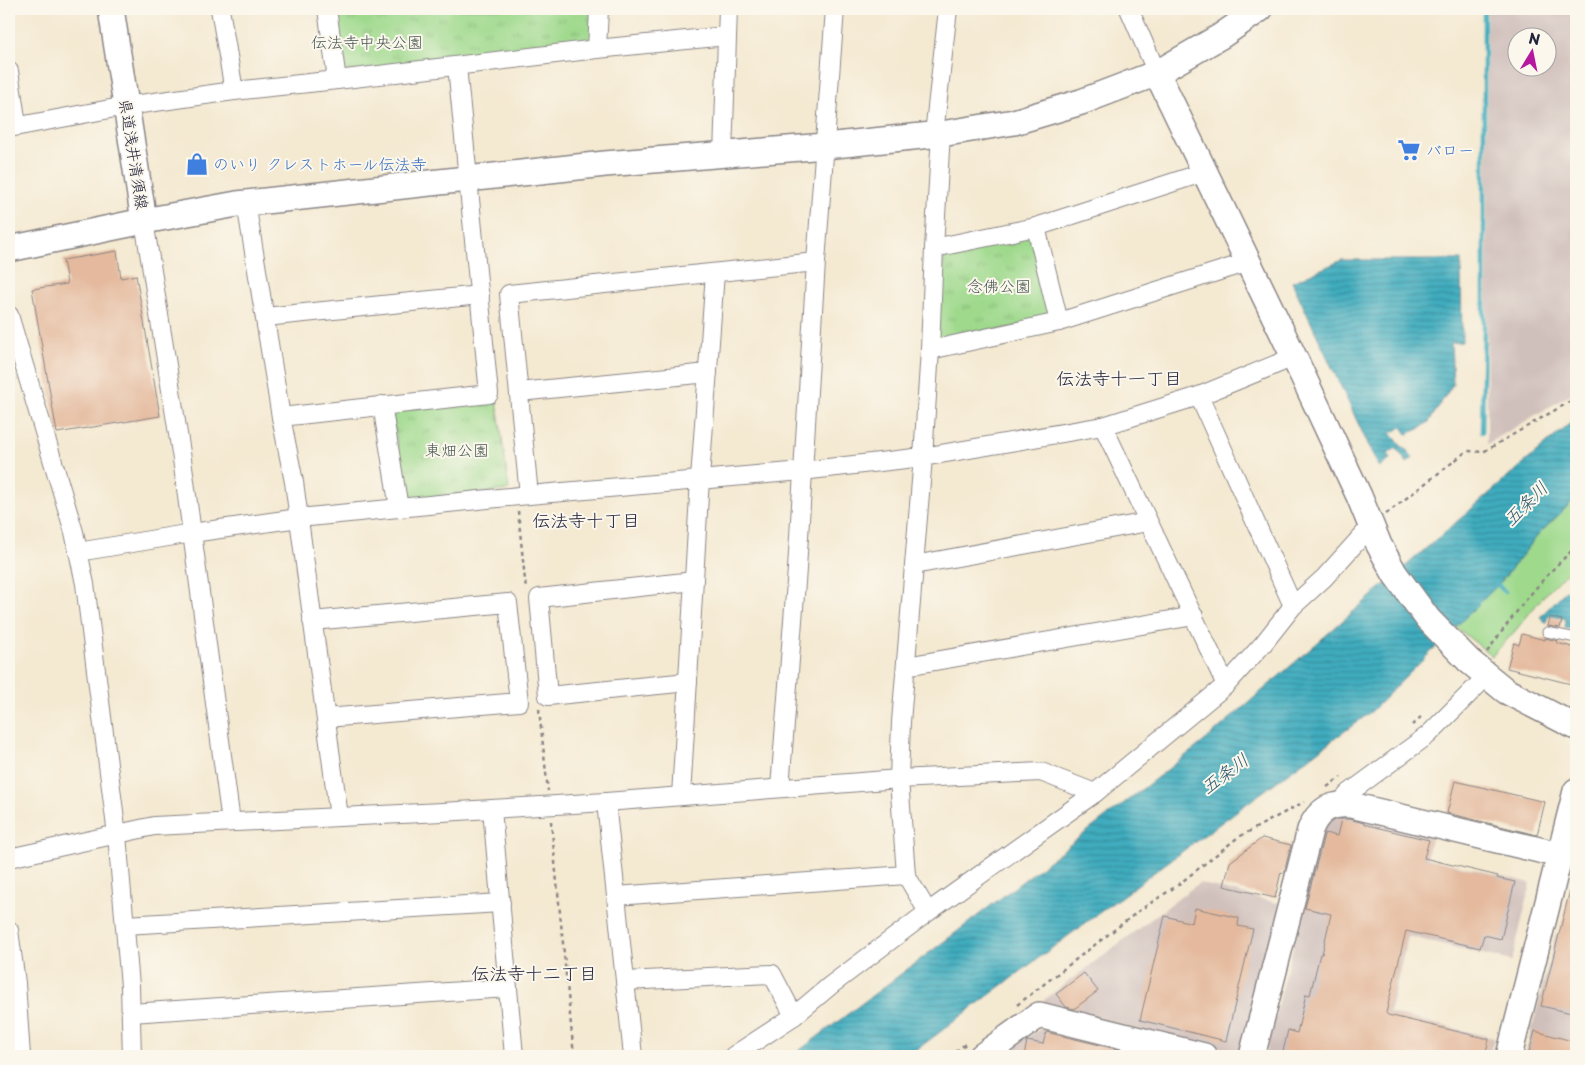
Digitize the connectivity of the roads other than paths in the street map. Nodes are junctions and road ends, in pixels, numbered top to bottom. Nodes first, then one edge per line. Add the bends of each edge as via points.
1 (111, 9) edge
2 (220, 9) edge
3 (327, 9) edge
4 (599, 9) edge
5 (728, 9) edge
6 (835, 9) edge
7 (948, 9) edge
8 (1129, 9) edge
9 (1260, 9) edge
10 (726, 36) junction
11 (597, 49) junction
12 (457, 66) junction
13 (9, 71) edge
14 (1157, 74) junction
15 (337, 80) junction
16 (234, 91) junction
17 (126, 106) junction
18 (13, 127) edge
19 (937, 134) junction
20 (825, 146) junction
21 (723, 155) junction
22 (1205, 172) junction
23 (468, 179) junction
24 (246, 203) junction
25 (144, 221) junction
26 (1036, 227) junction
27 (934, 248) junction
28 (9, 249) edge
29 (816, 262) junction
30 (1248, 262) junction
31 (715, 273) junction
32 (480, 295) junction
33 (9, 315) edge
34 (265, 317) junction
35 (1060, 322) junction
36 (930, 350) junction
37 (1294, 357) junction
38 (16, 363) edge
39 (708, 373) junction
40 (519, 392) junction
41 (1199, 396) junction
42 (382, 406) junction
43 (281, 417) junction
44 (1103, 426) junction
45 (923, 457) junction
46 (802, 471) junction
47 (700, 479) junction
48 (523, 496) junction
49 (399, 508) junction
50 (299, 518) junction
51 (1148, 522) junction
52 (192, 533) junction
53 (1375, 535) junction
54 (78, 552) junction
55 (914, 565) junction
56 (694, 581) junction
57 (1293, 606) junction
58 (1194, 616) junction
59 (312, 621) junction
60 (1547, 632) dead end
61 (1576, 638) edge
62 (906, 666) junction
63 (1478, 668) junction
64 (688, 682) junction
65 (1226, 685) junction
66 (326, 718) junction
67 (1576, 727) edge
68 (899, 779) junction
69 (780, 788) junction
70 (1576, 791) edge
71 (1095, 793) junction
72 (681, 796) junction
73 (1331, 797) junction
74 (606, 802) junction
75 (492, 809) junction
76 (339, 817) junction
77 (231, 822) junction
78 (117, 834) junction
79 (1566, 853) edge
80 (9, 858) edge
81 (906, 875) junction
82 (616, 896) junction
83 (501, 903) junction
84 (928, 912) junction
85 (125, 925) junction
86 (9, 930) edge
87 (625, 981) junction
88 (508, 988) junction
89 (131, 1012) junction
90 (794, 1016) junction
91 (977, 1048) edge
92 (22, 1056) edge
93 (132, 1056) edge
94 (514, 1056) edge
95 (633, 1056) edge
96 (733, 1056) edge
97 (1204, 1056) edge
98 (1252, 1056) edge
99 (1509, 1056) edge

1 - 17 street, 県道浅井清須線
2 - 16 street
3 - 15 street
4 - 11 street
5 - 10 street
6 - 20 street
7 - 19 street
8 - 14 street
9 - 14 street
10 - 11 street
10 - 21 street
11 - 12 street
12 - 15 street
12 - 23 street
13 - 18 street
14 - 19 street via 1014,122
14 - 22 street
15 - 16 street
16 - 17 street
17 - 18 street
17 - 25 street, 県道浅井清須線
19 - 20 street
19 - 27 street
20 - 21 street
20 - 29 street
21 - 23 street
22 - 26 street
22 - 30 street
23 - 24 street
23 - 32 street
24 - 25 street
24 - 34 street
25 - 28 street, 県道浅井清須線
25 - 52 street
26 - 27 street
26 - 35 street
27 - 36 street
29 - 31 street
29 - 46 street
30 - 35 street
30 - 37 street
31 - 39 street
31 - 40 street via 509,294
32 - 34 street
32 - 42 street via 489,394
33 - 38 street
34 - 43 street
35 - 36 street
36 - 45 street
37 - 41 street
37 - 53 street
38 - 54 street
39 - 40 street
39 - 47 street
40 - 48 street
41 - 44 street
41 - 57 street
42 - 43 street
42 - 49 street
43 - 50 street
44 - 45 street
44 - 51 street
45 - 46 street
45 - 55 street
46 - 47 street
46 - 69 street
47 - 48 street
47 - 56 street
48 - 49 street
49 - 50 street
50 - 52 street
50 - 59 street
51 - 55 street
51 - 58 street
52 - 54 street
52 - 77 street
53 - 57 street
53 - 63 street via 1395,574 1428,619
54 - 78 street
55 - 62 street
56 - 64 street
56 - 64 street via 538,598 548,696
57 - 65 street
58 - 62 street
58 - 65 street
59 - 66 street
59 - 66 street via 508,603 519,702
60 - 61 lane
62 - 68 street
63 - 67 street via 1506,691
63 - 73 street via 1428,735 1349,793
64 - 72 street
65 - 71 street
66 - 76 street
68 - 69 street
68 - 71 street via 1041,772
68 - 81 street
69 - 72 street
70 - 79 street
71 - 84 street
72 - 74 street
73 - 79 street via 1360,808
73 - 98 street via 1330,808 1314,819 1310,830
74 - 75 street
74 - 82 street
75 - 76 street
75 - 83 street
76 - 77 street
77 - 78 street via 154,826
78 - 80 street
78 - 85 street
79 - 99 street
81 - 82 street
81 - 84 street
82 - 87 street
83 - 85 street
83 - 88 street
84 - 90 street
85 - 89 street
86 - 92 street
87 - 90 street via 772,974
87 - 95 street
88 - 89 street
88 - 94 street
89 - 93 street
90 - 96 street
91 - 97 street via 1039,1015

